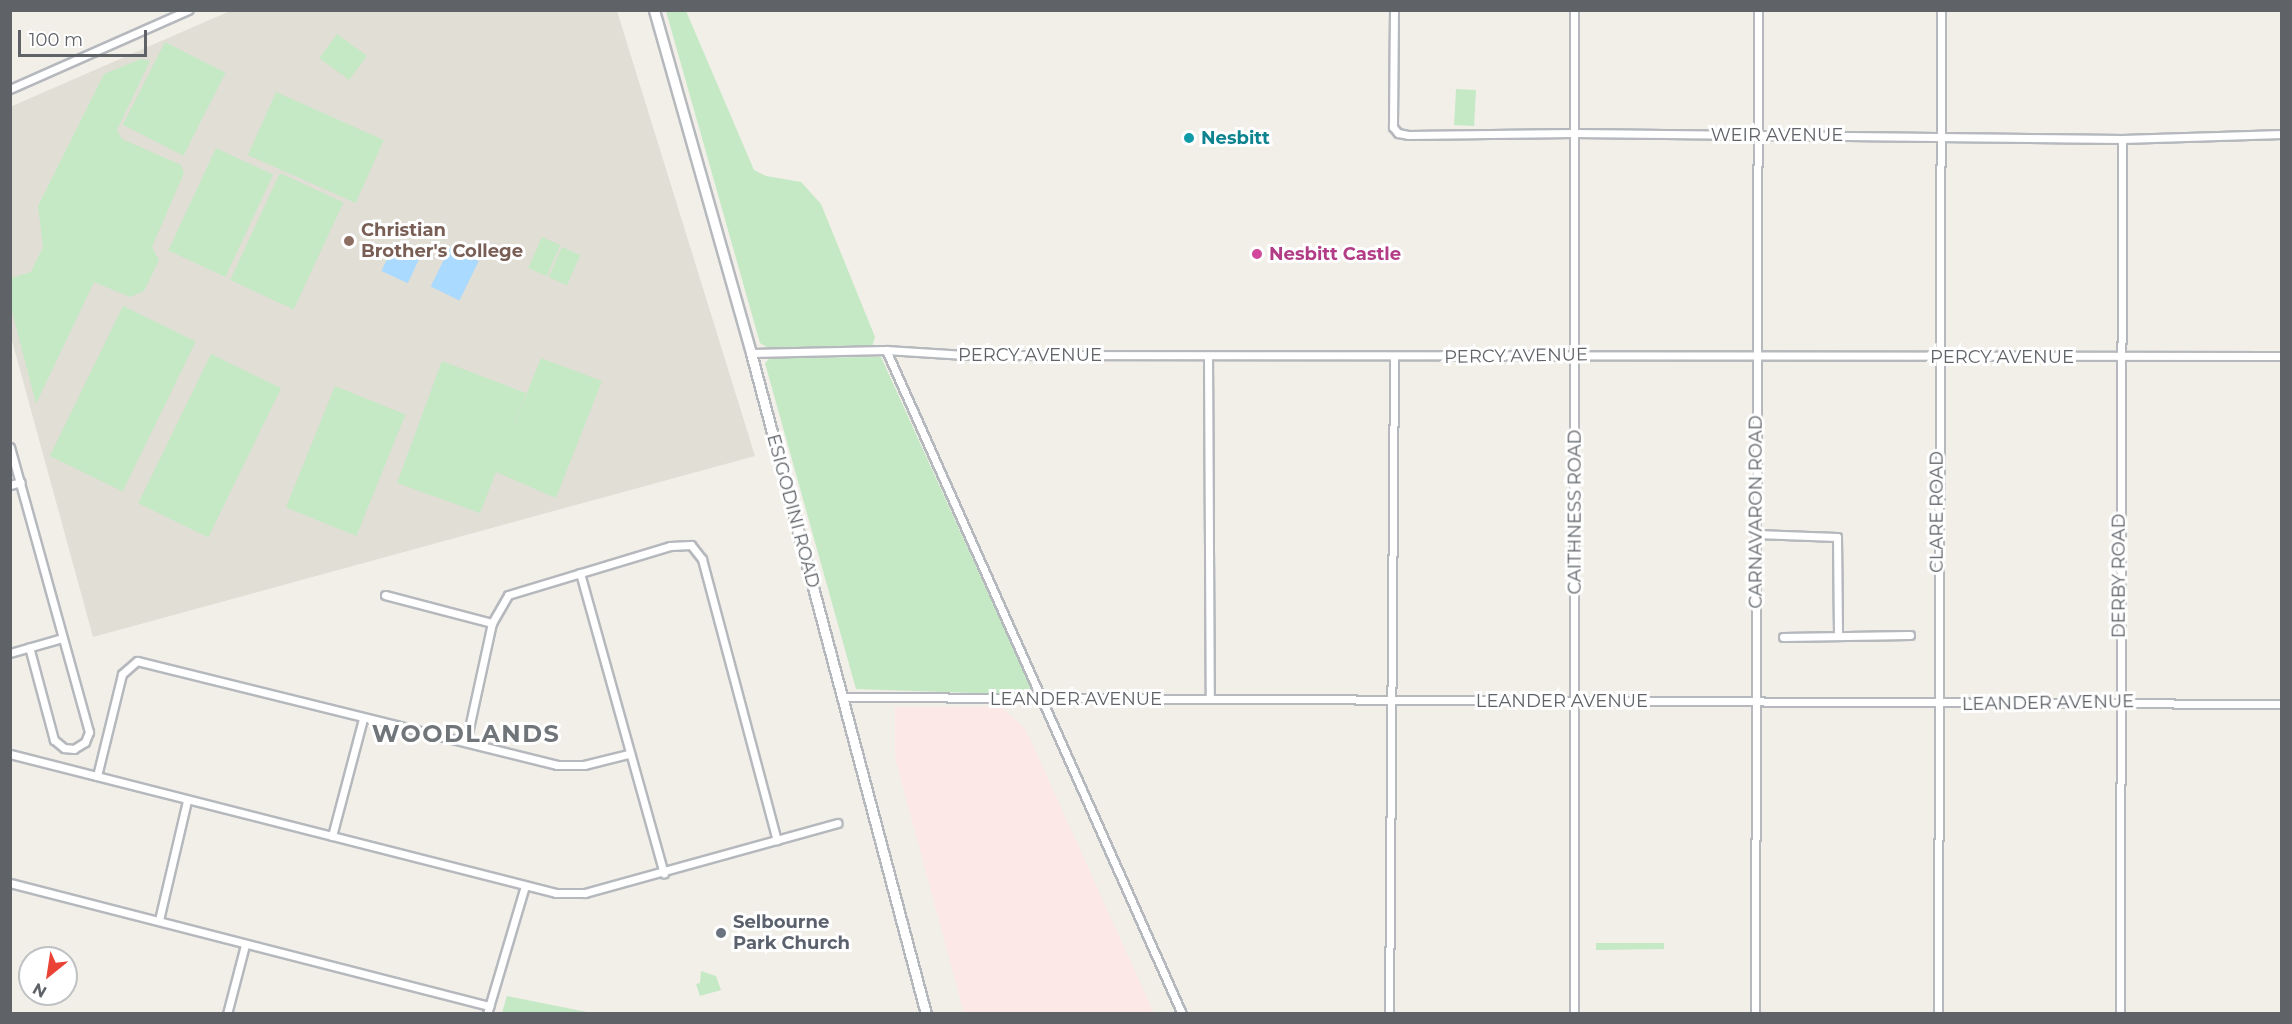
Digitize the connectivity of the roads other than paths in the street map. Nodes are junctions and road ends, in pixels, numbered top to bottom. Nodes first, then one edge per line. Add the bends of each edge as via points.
1 (188, 10) edge
2 (654, 10) edge
3 (1394, 10) edge
4 (1574, 10) edge
5 (1758, 10) edge
6 (1941, 10) edge
7 (10, 89) edge
8 (1574, 133) junction
9 (2282, 134) edge
10 (1759, 135) junction
11 (1941, 135) junction
12 (2122, 139) junction
13 (886, 350) junction
14 (751, 353) junction
15 (1575, 355) junction
16 (1757, 355) junction
17 (1208, 356) junction
18 (2282, 356) edge
19 (1394, 357) junction
20 (1937, 357) junction
21 (2121, 357) junction
22 (10, 447) edge
23 (21, 482) junction
24 (10, 485) edge
25 (1756, 534) junction
26 (580, 573) junction
27 (385, 595) dead end
28 (492, 623) junction
29 (1910, 635) dead end
30 (1838, 636) junction
31 (1783, 637) dead end
32 (62, 638) junction
33 (29, 647) junction
34 (10, 652) edge
35 (842, 697) junction
36 (1210, 699) junction
37 (1041, 700) junction
38 (1391, 701) junction
39 (1575, 701) junction
40 (1755, 701) junction
41 (2120, 702) junction
42 (1936, 704) junction
43 (2282, 704) edge
44 (363, 718) junction
45 (466, 742) junction
46 (10, 754) edge
47 (628, 754) junction
48 (97, 776) junction
49 (187, 801) junction
50 (837, 823) dead end
51 (332, 836) junction
52 (777, 840) junction
53 (664, 873) junction
54 (10, 883) edge
55 (525, 886) junction
56 (159, 920) junction
57 (245, 945) junction
58 (488, 1010) edge
59 (227, 1014) edge
60 (926, 1014) edge
61 (1182, 1014) edge
62 (1389, 1014) edge
63 (1574, 1014) edge
64 (1755, 1014) edge
65 (1938, 1014) edge
66 (2120, 1014) edge

1 - 7 street
2 - 14 main road, ESIGODINI ROAD
3 - 8 street, WEIR AVENUE via 1393,127 1398,133
4 - 8 street, CAITHNESS ROAD
5 - 10 street, CARNAVARON ROAD
6 - 11 street, CLARE ROAD
8 - 10 street, WEIR AVENUE
8 - 15 street, CAITHNESS ROAD
9 - 12 street, WEIR AVENUE
10 - 11 street, WEIR AVENUE
10 - 16 street, CARNAVARON ROAD
11 - 12 street, WEIR AVENUE
11 - 20 street, CLARE ROAD
12 - 21 street, DERBY ROAD
13 - 14 street, PERCY AVENUE
13 - 17 street, PERCY AVENUE via 965,355
13 - 37 street
14 - 35 main road, ESIGODINI ROAD
15 - 16 street, PERCY AVENUE
15 - 19 street, PERCY AVENUE
15 - 39 street, CAITHNESS ROAD
16 - 20 street, PERCY AVENUE
16 - 25 street, CARNAVARON ROAD
17 - 19 street, PERCY AVENUE
17 - 36 street
18 - 21 street, PERCY AVENUE
19 - 38 street
20 - 21 street, PERCY AVENUE
20 - 42 street, CLARE ROAD
21 - 41 street, DERBY ROAD
22 - 23 street
23 - 24 street
23 - 32 street
25 - 30 street via 1837,537
25 - 40 street, CARNAVARON ROAD
26 - 28 street via 514,590
26 - 47 street
26 - 52 street via 683,543 698,550
27 - 28 street
28 - 45 street
29 - 30 street
30 - 31 street
32 - 33 street
32 - 33 street via 89,732 84,742 74,748 64,748 54,740
33 - 34 street
35 - 37 street, LEANDER AVENUE
35 - 60 main road, ESIGODINI ROAD
36 - 37 street, LEANDER AVENUE
36 - 38 street, LEANDER AVENUE
37 - 61 street
38 - 39 street, LEANDER AVENUE
38 - 62 street
39 - 40 street, LEANDER AVENUE
39 - 63 street, CAITHNESS ROAD
40 - 42 street, LEANDER AVENUE
40 - 64 street, CARNAVARON ROAD
41 - 42 street, LEANDER AVENUE
41 - 43 street, LEANDER AVENUE
41 - 66 street, DERBY ROAD
42 - 65 street, CLARE ROAD
44 - 45 street
44 - 48 street via 137,661 122,674
44 - 51 street
45 - 47 street via 570,766
46 - 48 street
47 - 53 street
48 - 49 street
49 - 51 street
49 - 56 street
50 - 52 street
51 - 55 street
52 - 53 street
53 - 55 street via 585,893 556,893
54 - 56 street
55 - 58 street
56 - 57 street
57 - 58 street
57 - 59 street

